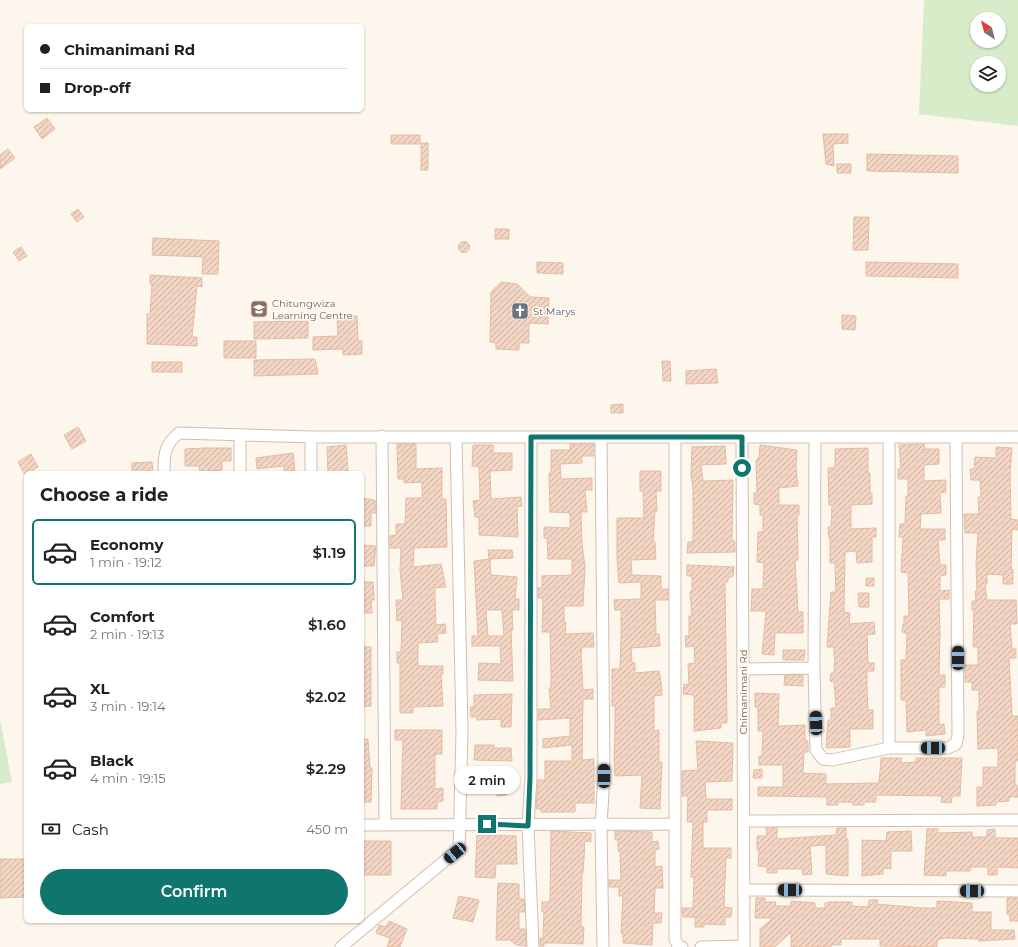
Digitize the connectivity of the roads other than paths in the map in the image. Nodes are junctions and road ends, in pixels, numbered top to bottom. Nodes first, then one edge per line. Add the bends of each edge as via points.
1 (240, 436) junction
2 (382, 436) junction
3 (311, 437) junction
4 (456, 437) junction
5 (531, 437) junction
6 (601, 437) junction
7 (742, 437) junction
8 (675, 438) junction
9 (815, 438) junction
10 (889, 438) junction
11 (1018, 438) edge
12 (956, 439) junction
13 (164, 471) edge
14 (240, 471) edge
15 (311, 471) edge
16 (814, 668) junction
17 (743, 669) junction
18 (889, 748) junction
19 (1018, 820) edge
20 (744, 821) junction
21 (460, 824) junction
22 (675, 824) junction
23 (364, 825) edge
24 (385, 825) junction
25 (601, 825) junction
26 (528, 826) junction
27 (744, 890) junction
28 (1018, 891) edge
29 (744, 946) edge
30 (341, 947) edge
31 (533, 947) edge
32 (603, 947) edge
33 (682, 947) edge
34 (701, 947) edge

1 - 3 street
1 - 13 street via 178,433 169,441 164,455
1 - 14 street
2 - 3 street
2 - 4 street
2 - 24 street
3 - 15 street
4 - 5 street
4 - 21 street via 462,732
5 - 6 street
5 - 26 street
6 - 8 street
6 - 25 street via 604,776
7 - 8 street
7 - 9 street
7 - 17 street, Chimanimani Rd
8 - 22 street
9 - 10 street
9 - 16 street
10 - 12 street
10 - 18 street
11 - 12 street
12 - 18 street via 958,736 956,744 948,748
16 - 17 street
16 - 18 street via 816,750 819,755 832,760
17 - 20 street, Chimanimani Rd
19 - 20 street
20 - 27 street, Chimanimani Rd
21 - 24 street
21 - 26 street
21 - 30 street via 460,843 455,853
22 - 25 street
22 - 33 street via 675,939 678,946
23 - 24 street
25 - 26 street
25 - 32 street
26 - 31 street
27 - 28 street
27 - 29 street, Chimanimani Rd
29 - 34 street

